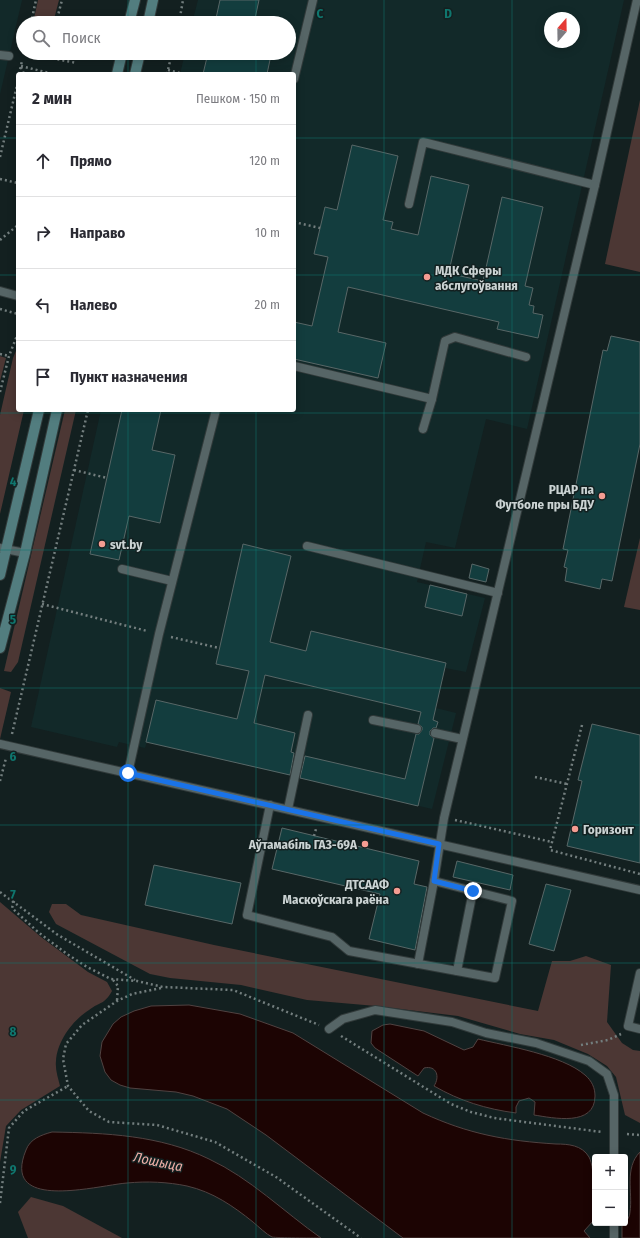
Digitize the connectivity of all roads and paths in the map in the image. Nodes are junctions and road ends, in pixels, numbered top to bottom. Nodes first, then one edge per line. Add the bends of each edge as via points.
1 (36, 0) edge
2 (62, 0) edge
3 (135, 0) edge
4 (153, 0) edge
5 (184, 0) edge
6 (313, 0) edge
7 (637, 0) edge
8 (33, 16) edge
9 (58, 16) edge
10 (131, 16) edge
11 (150, 16) edge
12 (181, 16) edge
13 (59, 60) edge
14 (120, 60) edge
15 (138, 60) edge
16 (170, 60) edge
17 (77, 63) dead end
18 (21, 66) junction
19 (168, 70) joint
20 (20, 72) edge
21 (23, 72) edge
22 (45, 72) edge
23 (117, 72) edge
24 (135, 72) edge
25 (176, 72) edge
26 (296, 72) edge
27 (16, 98) edge
28 (0, 157) edge
29 (0, 179) edge
30 (16, 183) edge
31 (596, 185) junction
32 (409, 204) dead end
33 (296, 222) edge
34 (16, 227) edge
35 (320, 228) dead end
36 (0, 240) edge
37 (0, 291) edge
38 (16, 295) edge
39 (0, 309) edge
40 (16, 313) edge
41 (16, 338) edge
42 (0, 354) edge
43 (8, 356) junction
44 (526, 357) dead end
45 (296, 366) edge
46 (0, 392) edge
47 (432, 399) junction
48 (38, 412) edge
49 (57, 412) edge
50 (88, 412) edge
51 (215, 412) edge
52 (423, 429) dead end
53 (74, 470) junction
54 (107, 478) dead end
55 (307, 546) dead end
56 (3, 549) edge
57 (25, 553) junction
58 (122, 569) dead end
59 (0, 575) edge
60 (172, 581) junction
61 (498, 592) junction
62 (42, 604) junction
63 (159, 634) junction
64 (0, 648) edge
65 (219, 648) dead end
66 (308, 715) dead end
67 (373, 720) dead end
68 (582, 726) dead end
69 (417, 729) dead end
70 (435, 733) dead end
71 (12, 734) dead end
72 (462, 739) junction
73 (0, 744) edge
74 (7, 755) dead end
75 (128, 773) junction
76 (535, 776) dead end
77 (0, 781) edge
78 (567, 784) junction
79 (270, 805) junction
80 (288, 809) junction
81 (444, 818) junction
82 (317, 827) dead end
83 (314, 836) dead end
84 (552, 842) junction
85 (439, 844) junction
86 (640, 874) edge
87 (434, 881) junction
88 (640, 890) edge
89 (473, 891) junction
90 (0, 892) edge
91 (14, 901) junction
92 (418, 964) junction
93 (457, 971) junction
94 (640, 973) edge
95 (111, 979) junction
96 (137, 981) junction
97 (163, 987) junction
98 (117, 1001) junction
99 (628, 1026) junction
100 (329, 1028) junction
101 (640, 1029) edge
102 (568, 1054) junction
103 (68, 1086) junction
104 (613, 1134) junction
105 (640, 1135) edge
106 (614, 1154) edge
107 (0, 1203) edge
108 (614, 1226) edge
109 (361, 1238) edge
110 (614, 1238) edge

1 - 8 path
2 - 9 path
3 - 10 main road
4 - 11 main road
5 - 12 path
6 - 26 lane
7 - 31 lane
13 - 17 path
14 - 23 main road
15 - 24 main road
16 - 19 path
18 - 20 path
18 - 21 path
18 - 22 path
19 - 25 path
27 - 28 path
29 - 30 path
31 - 32 lane via 423,142
31 - 61 lane
33 - 35 path
34 - 36 path
37 - 38 lane
39 - 40 path
41 - 43 path
42 - 43 path
43 - 46 path
44 - 47 lane via 455,337 444,341
45 - 47 lane
47 - 52 lane
48 - 56 main road
49 - 57 main road
50 - 53 path
51 - 60 lane
53 - 54 path
53 - 62 path
55 - 61 lane
56 - 57 lane
56 - 59 main road
57 - 64 main road
58 - 60 lane
60 - 63 lane
61 - 72 lane
62 - 63 path
62 - 71 path
63 - 65 path
63 - 75 lane
66 - 80 lane
67 - 69 lane
68 - 78 path
70 - 72 lane
72 - 81 lane
73 - 75 lane
74 - 77 path
75 - 79 lane
76 - 78 path
78 - 84 path
79 - 80 lane
79 - 92 lane via 246,915 332,937 349,951
80 - 85 lane
81 - 84 path
81 - 85 lane
82 - 83 path
84 - 86 path via 550,850
85 - 87 lane
85 - 88 lane
87 - 89 lane
87 - 92 lane
89 - 93 lane
89 - 93 lane via 512,901 495,978
90 - 91 path
91 - 95 path via 12,908 38,932 87,967
91 - 96 path via 58,935
92 - 93 lane
94 - 99 lane
95 - 96 path
95 - 98 path via 118,986
96 - 97 path
97 - 98 path via 132,994
97 - 100 path via 233,990
98 - 103 path via 82,1025 66,1044 64,1059
99 - 101 lane
99 - 102 path via 608,1040 581,1045
100 - 102 lane via 343,1019 375,1010 452,1022 486,1033 536,1043
100 - 104 path via 451,1104 471,1112 494,1118
102 - 104 lane via 589,1062 606,1074 614,1095
103 - 107 path via 24,1111 9,1128
103 - 109 path via 89,1111 109,1122 156,1125 215,1142 276,1177
104 - 105 path
104 - 106 lane
108 - 110 lane

